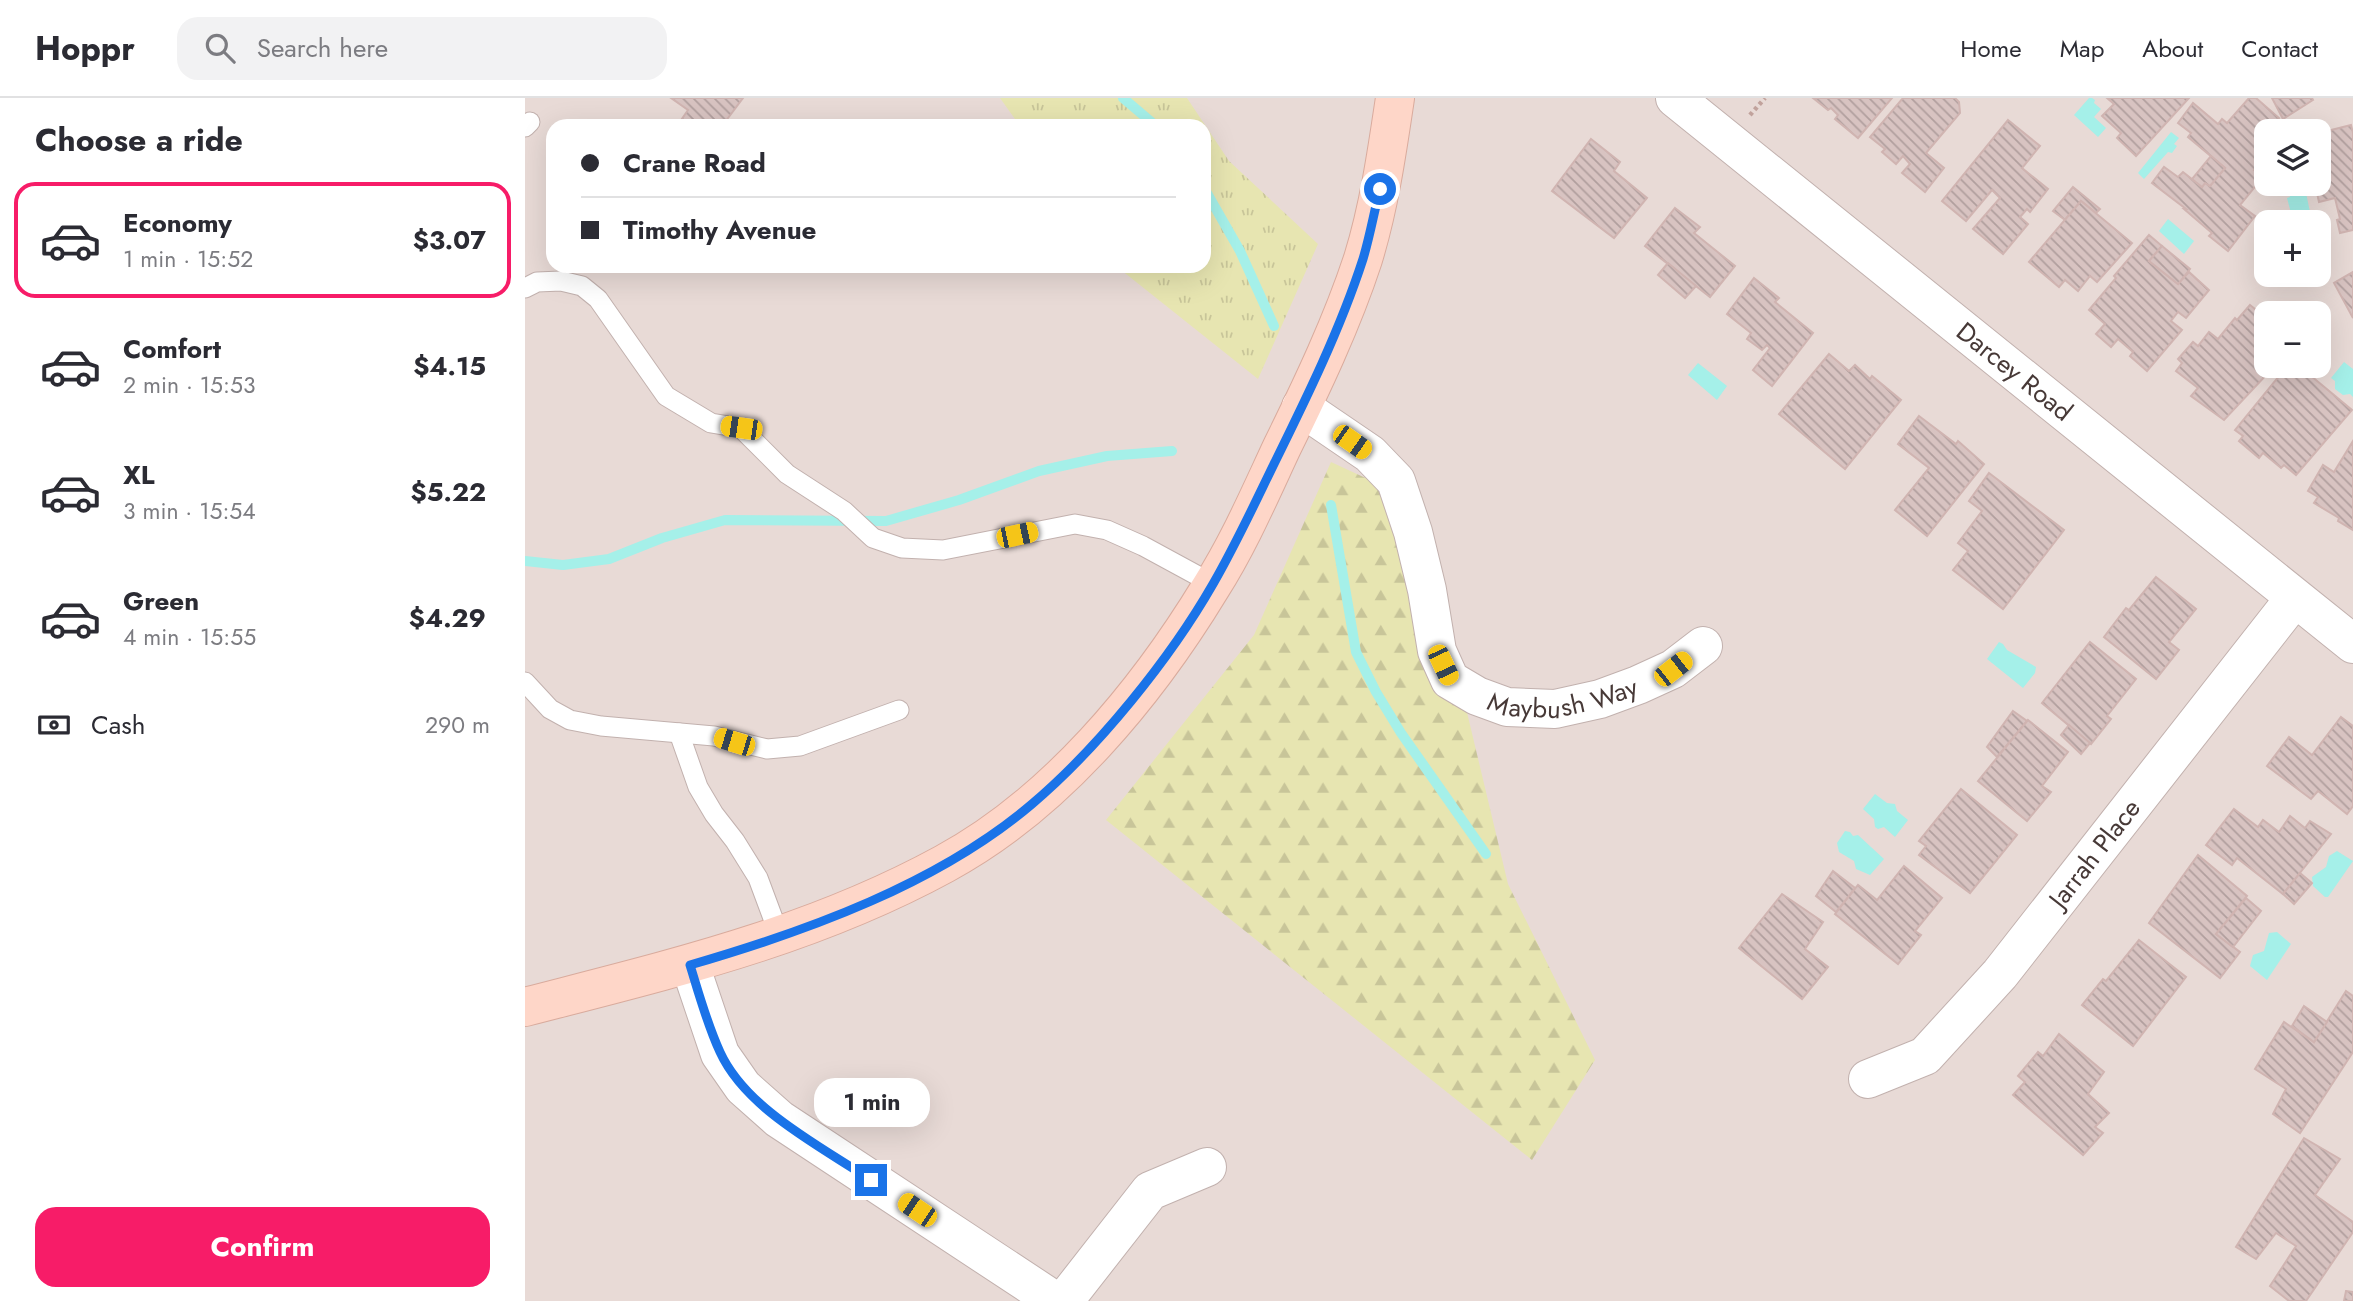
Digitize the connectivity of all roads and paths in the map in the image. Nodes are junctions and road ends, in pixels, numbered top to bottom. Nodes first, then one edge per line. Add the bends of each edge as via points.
1 (1395, 98) edge
2 (1675, 98) edge
3 (525, 288) edge
4 (1301, 408) junction
5 (1213, 584) junction
6 (2294, 598) junction
7 (2353, 644) edge
8 (1703, 646) dead end
9 (525, 682) edge
10 (899, 710) dead end
11 (679, 733) junction
12 (781, 937) junction
13 (690, 965) junction
14 (525, 1007) edge
15 (1868, 1079) dead end
16 (1207, 1167) dead end
17 (1055, 1301) edge
18 (1064, 1301) edge

1 - 4 street via 1385,166 1363,258
2 - 6 street, Darcey Road
3 - 5 lane via 537,282 561,281 582,286 598,299 666,396 711,423 741,428 787,474 844,511 873,538 902,548 943,550 1075,524 1107,530
4 - 5 street
4 - 8 street, Maybush Way via 1370,454 1396,481 1427,590 1437,651 1450,680 1477,696 1507,707 1555,709 1638,685 1673,669
5 - 12 street via 1179,636 1105,730 1030,805 946,863
6 - 7 street, Darcey Road
6 - 15 street, Jarrah Place via 2000,974 1924,1056
9 - 11 lane via 550,709 570,720
10 - 11 lane via 800,746 767,749
11 - 12 lane via 698,787 758,878
12 - 13 street
13 - 14 street
13 - 17 street via 720,1054 743,1087 779,1119
16 - 18 street via 1150,1191

